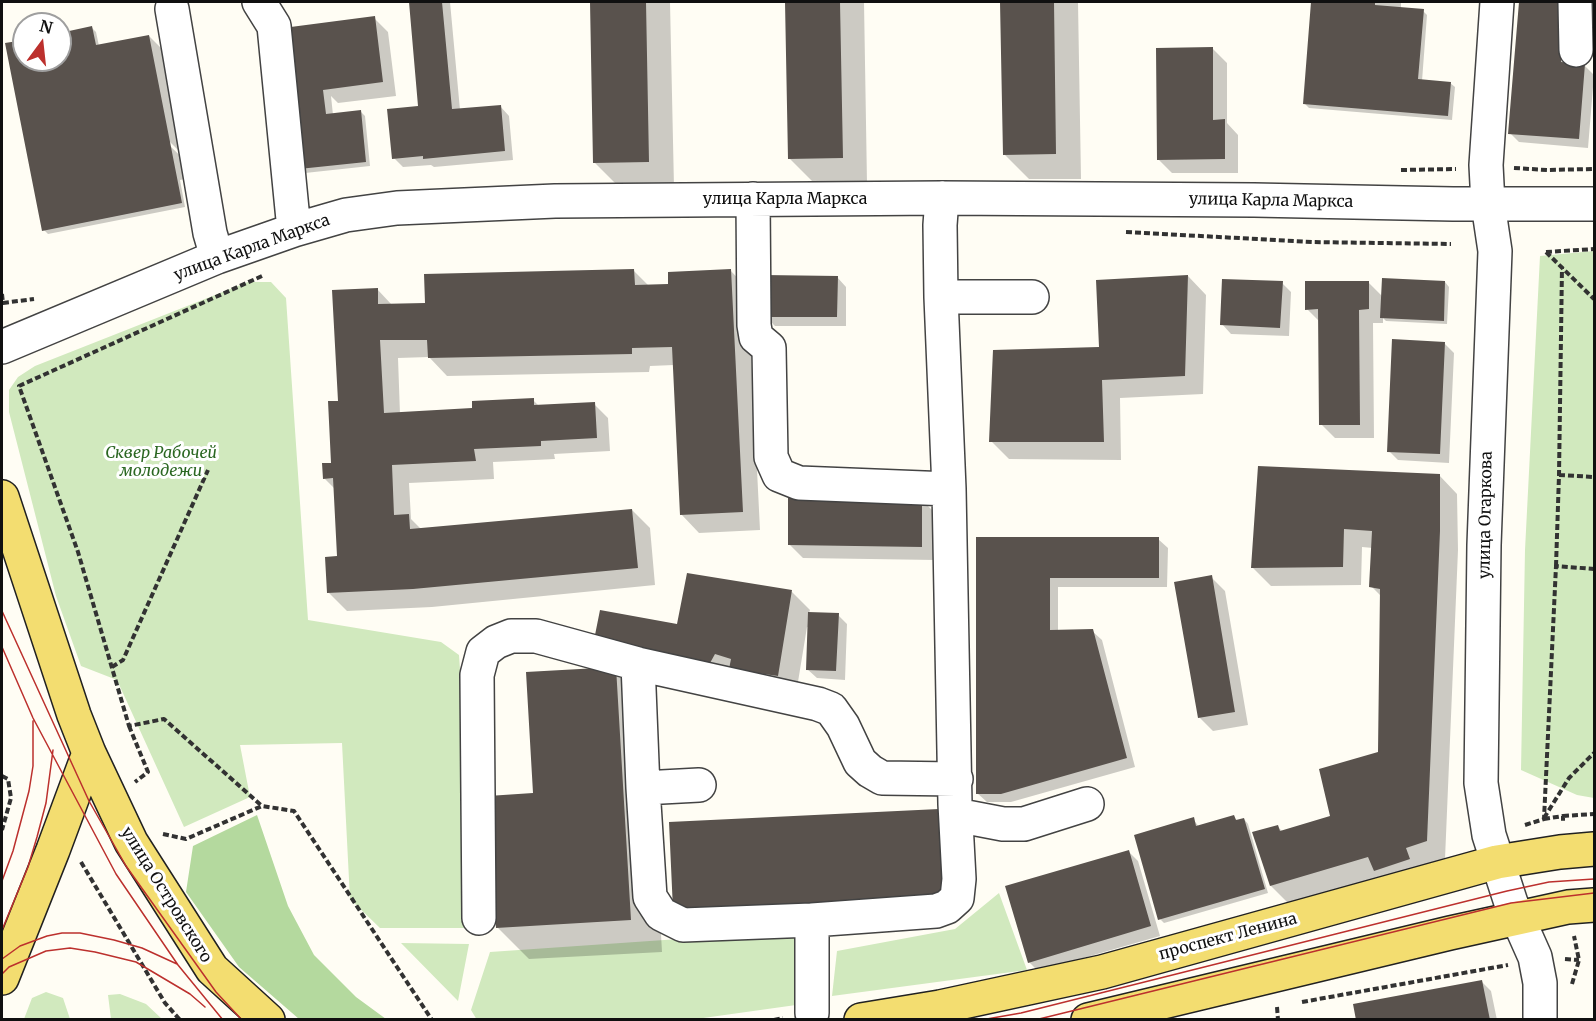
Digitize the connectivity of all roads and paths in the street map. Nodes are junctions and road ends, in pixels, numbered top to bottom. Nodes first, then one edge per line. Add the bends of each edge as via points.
1 (1497, 2) edge
2 (1575, 2) edge
3 (172, 9) dead end
4 (269, 10) edge
5 (1576, 50) dead end
6 (942, 198) junction
7 (753, 200) junction
8 (1488, 204) junction
9 (1594, 204) edge
10 (294, 230) junction
11 (1594, 249) edge
12 (217, 257) junction
13 (1562, 267) junction
14 (2, 294) edge
15 (941, 297) junction
16 (1032, 297) dead end
17 (1594, 299) edge
18 (3, 303) dead end
19 (2, 346) edge
20 (19, 386) dead end
21 (208, 470) dead end
22 (1559, 475) junction
23 (1594, 477) edge
24 (949, 489) junction
25 (2, 497) edge
26 (1556, 566) junction
27 (1594, 569) edge
28 (638, 664) junction
29 (112, 667) junction
30 (129, 726) junction
31 (89, 753) junction
32 (1594, 753) edge
33 (148, 772) dead end
34 (2, 776) edge
35 (956, 779) junction
36 (699, 785) dead end
37 (643, 788) junction
38 (1087, 804) dead end
39 (262, 806) junction
40 (1594, 814) edge
41 (956, 815) junction
42 (1563, 816) dead end
43 (1544, 819) junction
44 (2, 830) edge
45 (152, 832) dead end
46 (1493, 849) junction
47 (1594, 849) edge
48 (80, 861) dead end
49 (1594, 905) edge
50 (478, 918) dead end
51 (1517, 918) junction
52 (813, 920) junction
53 (1535, 957) junction
54 (2, 978) edge
55 (1293, 1004) dead end
56 (1285, 1006) dead end
57 (1277, 1007) junction
58 (1266, 1009) dead end
59 (812, 1013) joint
60 (180, 1020) edge
61 (268, 1020) edge
62 (432, 1020) edge
63 (774, 1020) edge
64 (861, 1020) edge
65 (1088, 1020) edge
66 (1278, 1020) edge
67 (1540, 1020) edge

1 - 8 street, улица Огаркова via 1486,165
2 - 5 street
3 - 12 street
4 - 10 street
6 - 7 street, улица Карла Маркса
6 - 8 street, улица Карла Маркса
6 - 15 street
7 - 10 street, улица Карла Маркса via 555,201 397,208 346,215
7 - 24 street via 754,325 756,337 769,348 771,457 779,475 799,483
8 - 9 street, улица Карла Маркса
8 - 46 street, улица Огаркова via 1495,251 1484,545 1481,783
10 - 12 street, улица Карла Маркса
11 - 13 path via 1546,252
12 - 19 street, улица Карла Маркса
13 - 17 path
13 - 22 path
14 - 18 path
15 - 16 street
15 - 24 street
20 - 29 path via 78,552
21 - 29 path via 123,660
22 - 23 path
22 - 26 path
24 - 35 street
25 - 31 main road, улица Островского
26 - 27 path
26 - 43 path
28 - 35 street via 831,708 860,762 882,778
28 - 37 street
28 - 50 street via 536,636 511,636 483,652 477,675
29 - 30 path
30 - 33 path
30 - 39 path via 164,719
31 - 54 main road
31 - 61 main road, улица Островского via 131,843 212,969
32 - 43 path via 1569,778
34 - 44 path via 8,779 11,798
35 - 41 street
36 - 37 street
37 - 52 street via 650,897 661,914 683,925
38 - 41 street via 1024,824
39 - 45 path via 186,839
39 - 62 path via 294,811
40 - 42 path
41 - 52 street via 959,879 957,898 947,906 936,911
43 - 46 path
46 - 47 main road, проспект Ленина
46 - 51 street, улица Огаркова
46 - 64 main road, проспект Ленина via 1102,972
48 - 60 path via 165,1003
49 - 51 main road
51 - 53 street, улица Огаркова
51 - 65 main road
52 - 59 street
53 - 55 path
53 - 67 street, улица Огаркова
56 - 57 path
57 - 58 path
57 - 66 path
59 - 63 path

